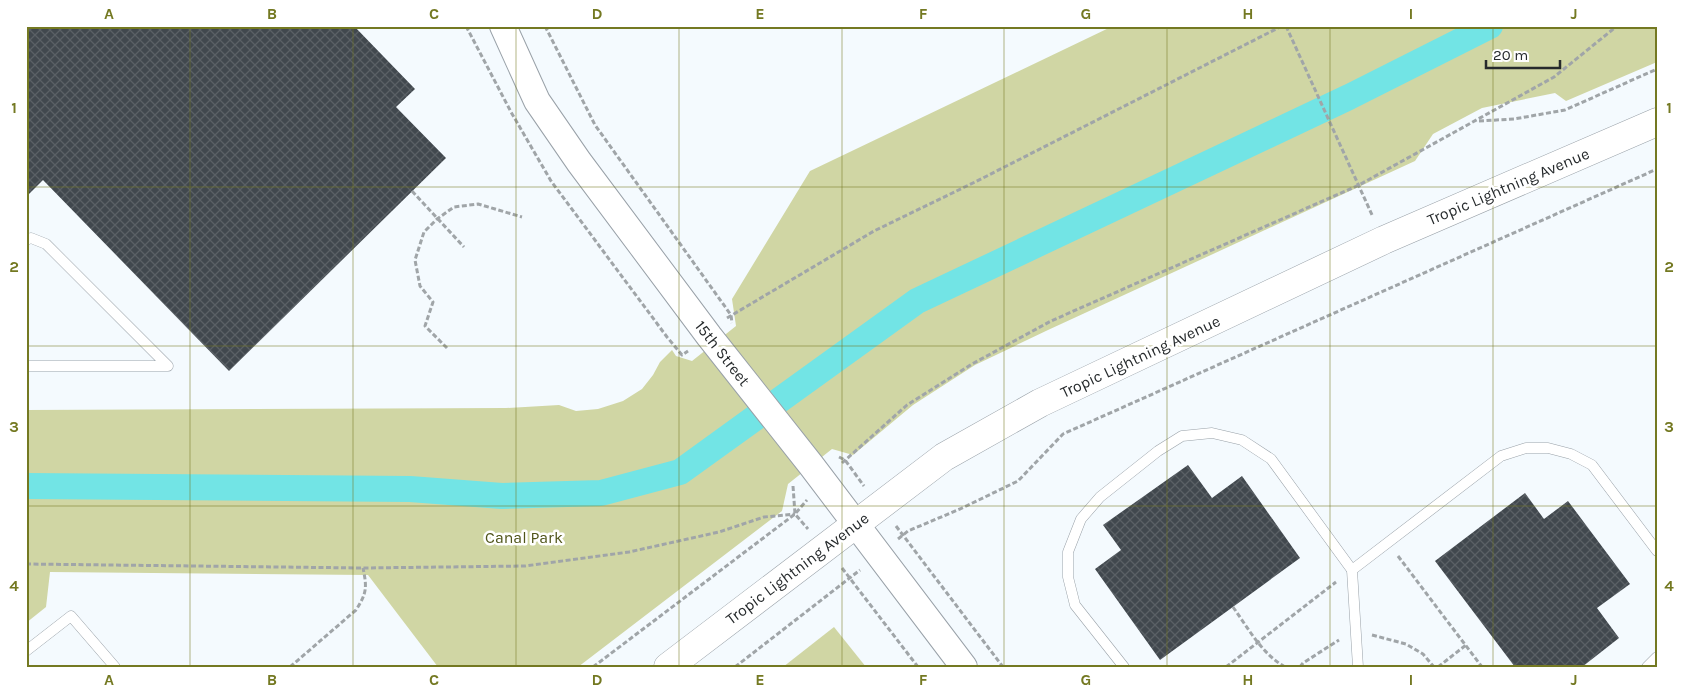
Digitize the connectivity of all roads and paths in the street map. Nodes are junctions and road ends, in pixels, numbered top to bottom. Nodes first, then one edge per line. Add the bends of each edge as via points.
1 (466, 26) edge
2 (503, 26) edge
3 (545, 26) edge
4 (1282, 26) edge
5 (1286, 26) edge
6 (1617, 26) edge
7 (1657, 69) edge
8 (1477, 121) junction
9 (1657, 122) edge
10 (1657, 169) edge
11 (1359, 185) junction
12 (412, 191) dead end
13 (522, 217) dead end
14 (437, 219) junction
15 (26, 240) edge
16 (1384, 240) junction
17 (464, 247) dead end
18 (731, 315) junction
19 (712, 340) junction
20 (448, 348) dead end
21 (26, 366) edge
22 (837, 456) dead end
23 (845, 460) junction
24 (809, 476) junction
25 (879, 506) junction
26 (795, 514) junction
27 (855, 524) junction
28 (903, 535) junction
29 (1388, 543) junction
30 (825, 549) junction
31 (1657, 551) edge
32 (878, 555) junction
33 (26, 564) edge
34 (363, 568) junction
35 (1352, 570) junction
36 (850, 579) junction
37 (1233, 607) dead end
38 (1258, 642) junction
39 (1466, 645) junction
40 (26, 651) edge
41 (1657, 657) edge
42 (114, 667) edge
43 (290, 667) edge
44 (593, 667) edge
45 (668, 667) edge
46 (735, 667) edge
47 (918, 667) edge
48 (964, 667) edge
49 (1003, 667) edge
50 (1124, 667) edge
51 (1226, 667) edge
52 (1285, 667) edge
53 (1358, 667) edge
54 (1438, 667) edge
55 (1482, 667) edge
56 (1647, 667) edge

1 - 19 path via 551,181 667,337 682,355
2 - 19 street, 15th Street via 537,101
3 - 18 path via 595,125
4 - 18 path via 874,231
5 - 11 path
6 - 8 path via 1554,77
7 - 8 path via 1565,110 1514,119
8 - 11 path
9 - 16 main road, Tropic Lightning Avenue
10 - 28 path via 1063,434 1018,481
11 - 16 path
11 - 23 path via 1051,320 907,405
12 - 14 path
13 - 14 path via 478,204 454,207
14 - 17 path
14 - 20 path via 424,232 415,260 420,286 433,302 425,326
15 - 21 lane via 31,238 46,244 168,366
16 - 25 main road, Tropic Lightning Avenue via 1040,403 944,457
18 - 19 path
19 - 24 street, 15th Street
22 - 23 path
23 - 24 path
23 - 25 path
24 - 26 path
24 - 27 street, 15th Street
25 - 27 main road, Tropic Lightning Avenue
25 - 28 path
26 - 30 path
26 - 34 path via 764,517 719,532 629,552 525,566
26 - 44 path
27 - 30 main road, Tropic Lightning Avenue
27 - 32 street, 15th Street
28 - 32 path
28 - 49 path
29 - 31 lane via 1501,456 1526,448 1548,448 1572,454 1592,465
29 - 35 lane
29 - 39 path
30 - 36 path
30 - 45 main road, Tropic Lightning Avenue
32 - 36 path
32 - 48 street, 15th Street
33 - 34 path
34 - 43 path via 367,585 356,610
35 - 38 path
35 - 50 lane via 1271,459 1242,440 1212,433 1182,436 1100,496 1081,519 1068,552 1068,577 1075,605
35 - 53 lane
36 - 46 path
36 - 47 path
37 - 38 path
38 - 51 path
38 - 52 path
39 - 54 path
39 - 55 path
40 - 42 lane via 70,616
41 - 56 lane

